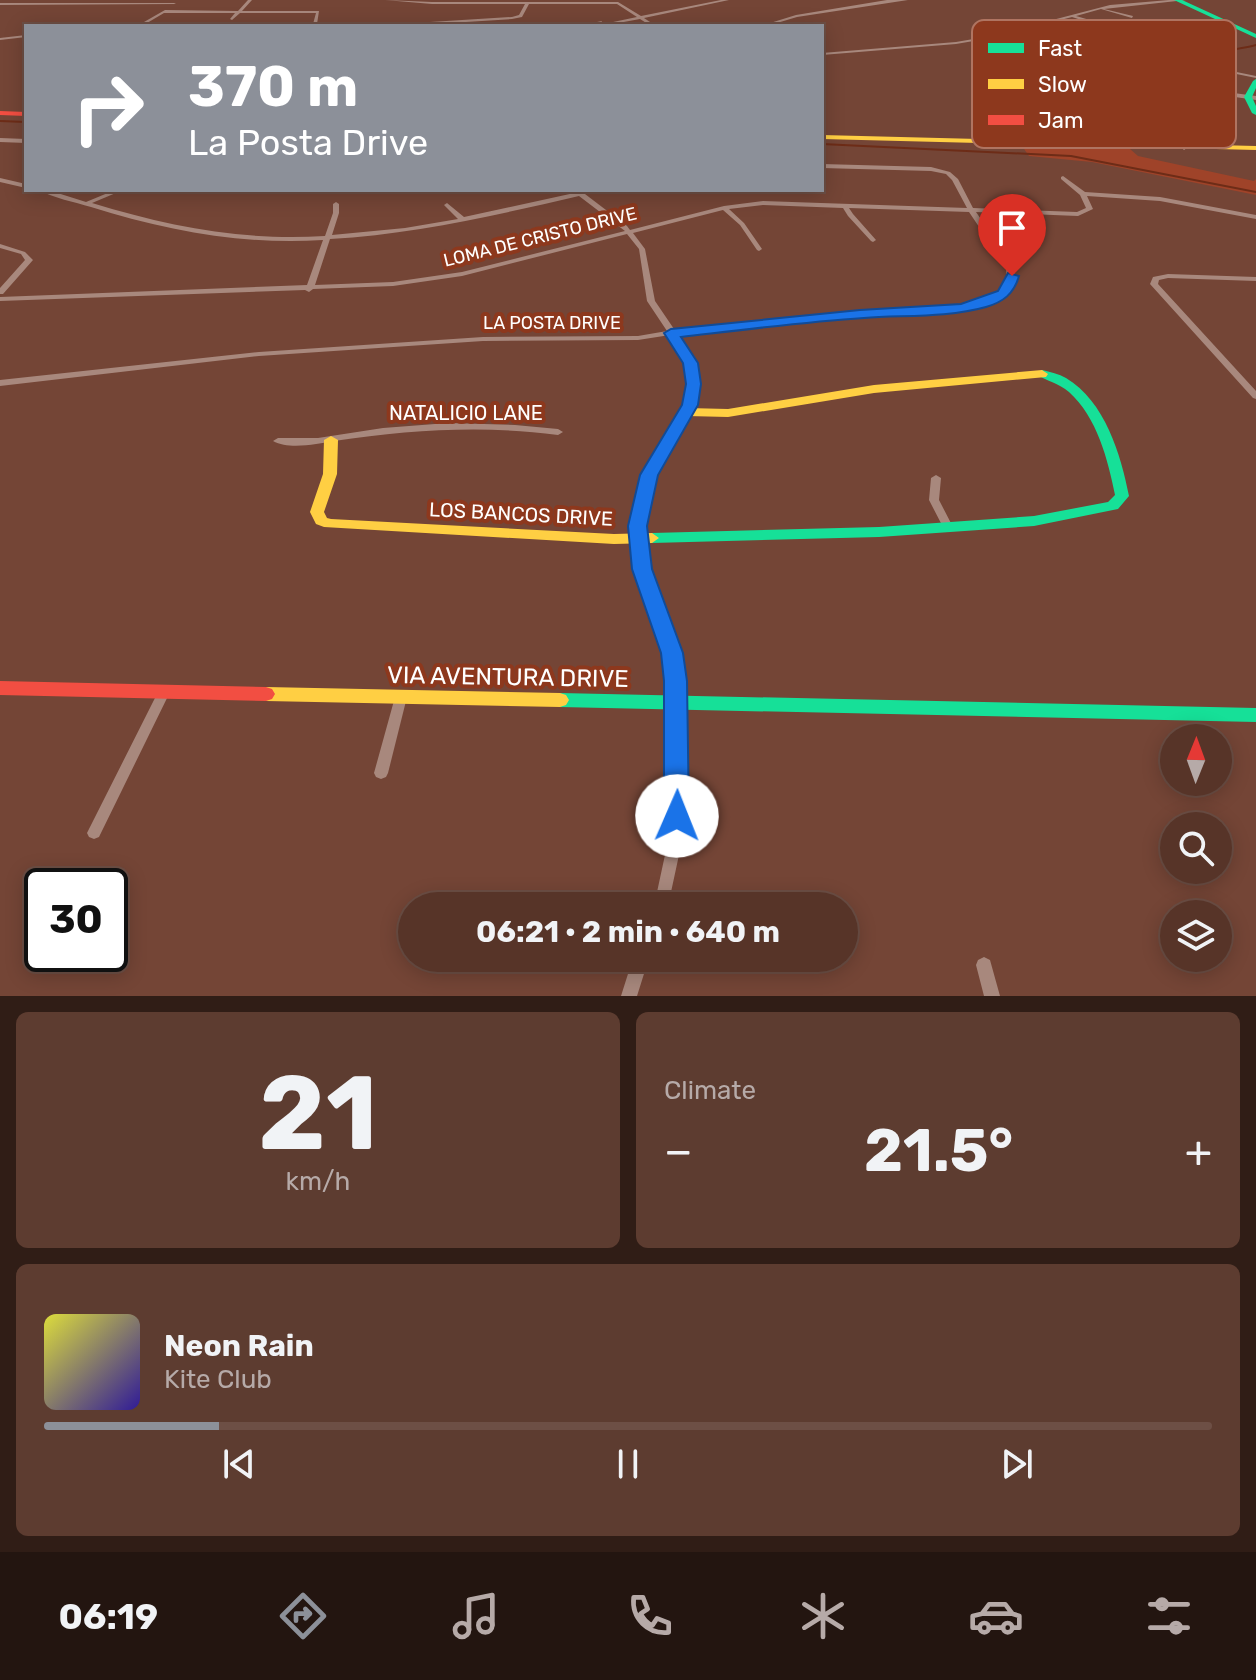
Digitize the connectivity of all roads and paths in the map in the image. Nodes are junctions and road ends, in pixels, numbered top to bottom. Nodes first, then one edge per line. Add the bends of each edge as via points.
1 (250, 0) edge
2 (258, 0) edge
3 (391, 0) edge
4 (408, 0) edge
5 (727, 0) edge
6 (894, 0) edge
7 (906, 0) edge
8 (1152, 0) edge
9 (1176, 0) edge
10 (1184, 0) edge
11 (711, 1) edge
12 (177, 2) edge
13 (457, 2) edge
14 (620, 2) edge
15 (528, 3) junction
16 (0, 4) edge
17 (1095, 8) junction
18 (836, 9) junction
19 (315, 11) junction
20 (162, 12) junction
21 (239, 12) junction
22 (307, 14) junction
23 (643, 15) junction
24 (1065, 16) junction
25 (1132, 17) dead end
26 (232, 19) dead end
27 (1050, 20) edge
28 (1078, 20) edge
29 (1081, 20) edge
30 (1220, 20) edge
31 (479, 23) edge
32 (142, 24) edge
33 (305, 24) edge
34 (315, 24) edge
35 (438, 24) edge
36 (599, 24) edge
37 (599, 24) edge
38 (655, 24) edge
39 (772, 24) edge
40 (784, 24) edge
41 (1236, 27) edge
42 (24, 36) edge
43 (1256, 36) edge
44 (972, 38) edge
45 (0, 39) edge
46 (885, 49) junction
47 (824, 52) edge
48 (893, 55) dead end
49 (1236, 74) edge
50 (1256, 79) edge
51 (1252, 98) edge
52 (0, 113) edge
53 (1256, 113) edge
54 (24, 114) edge
55 (824, 137) edge
56 (0, 140) edge
57 (24, 141) edge
58 (972, 142) edge
59 (1184, 148) edge
60 (1256, 148) edge
61 (824, 166) edge
62 (1063, 178) dead end
63 (0, 180) edge
64 (24, 186) edge
65 (48, 192) edge
66 (115, 192) edge
67 (588, 192) edge
68 (580, 194) junction
69 (1083, 194) junction
70 (87, 203) junction
71 (336, 204) dead end
72 (447, 205) dead end
73 (845, 206) junction
74 (724, 208) junction
75 (971, 210) junction
76 (1228, 211) junction
77 (1256, 217) edge
78 (462, 219) junction
79 (1224, 221) dead end
80 (630, 232) junction
81 (328, 238) junction
82 (873, 240) dead end
83 (0, 246) edge
84 (759, 249) dead end
85 (1256, 279) edge
86 (309, 290) junction
87 (0, 292) edge
88 (0, 299) edge
89 (671, 333) junction
90 (0, 383) edge
91 (1251, 384) edge
92 (1256, 396) edge
93 (687, 412) junction
94 (558, 432) dead end
95 (331, 440) junction
96 (278, 441) dead end
97 (936, 478) dead end
98 (949, 529) junction
99 (638, 539) junction
100 (0, 688) edge
101 (164, 692) junction
102 (401, 697) junction
103 (676, 703) junction
104 (1256, 715) edge
105 (381, 773) dead end
106 (94, 833) dead end
107 (664, 892) edge
108 (984, 965) dead end
109 (637, 972) edge
110 (629, 996) edge
111 (992, 996) edge

1 - 21 street
2 - 21 street
3 - 13 street
4 - 13 street
5 - 11 street
6 - 18 street
7 - 18 street
8 - 17 street
9 - 10 street
9 - 17 street
9 - 30 street
11 - 23 street
12 - 16 street
12 - 20 street
13 - 15 street
14 - 15 street
14 - 23 street
15 - 31 street via 521,16
17 - 24 street
17 - 25 street
18 - 39 street
18 - 40 street
19 - 21 street
19 - 22 street
19 - 34 street
20 - 21 street
20 - 32 street
21 - 22 street
21 - 26 street
22 - 33 street
23 - 36 street
23 - 37 street
23 - 38 street
24 - 27 street
24 - 28 street
24 - 29 street
31 - 35 street
41 - 43 street
42 - 45 street
44 - 46 street
46 - 47 street
46 - 48 street
49 - 50 street
50 - 51 street
51 - 53 street
52 - 54 street
55 - 58 street
56 - 57 street
59 - 60 street
61 - 75 street, LA POSTA DRIVE via 944,171 955,179
62 - 69 street
63 - 64 street
65 - 70 street
66 - 70 street
67 - 68 street
68 - 78 street
68 - 80 street
69 - 75 street, LOMA DE CRISTO DRIVE via 1090,209 1078,214
69 - 76 street via 1160,199
70 - 81 street via 212,234
71 - 81 street
72 - 78 street
73 - 74 street, LOMA DE CRISTO DRIVE via 763,203
73 - 75 street, LOMA DE CRISTO DRIVE
73 - 82 street
74 - 80 street, LOMA DE CRISTO DRIVE
74 - 84 street
75 - 89 street, LA POSTA DRIVE via 1010,267 1009,287 995,299 961,308
76 - 77 street
76 - 79 street
78 - 81 street via 406,232
80 - 86 street, LOMA DE CRISTO DRIVE via 462,274
80 - 89 street via 646,261 651,301
81 - 86 street
83 - 87 street via 29,260
85 - 91 street via 1168,276 1154,284
86 - 88 street, LOMA DE CRISTO DRIVE
89 - 90 street, LA POSTA DRIVE via 617,340 498,339 259,354
89 - 93 street via 690,363 693,384
91 - 92 street
93 - 98 street, LOS BANCOS DRIVE via 728,413 978,377 1045,373 1067,382 1112,448 1122,486 1118,503 1034,521
93 - 99 street via 644,488
94 - 95 street, NATALICIO LANE via 434,427
95 - 96 street, NATALICIO LANE
95 - 99 street, LOS BANCOS DRIVE via 330,474 317,512 324,523
97 - 98 street via 934,500
98 - 99 street, LOS BANCOS DRIVE
99 - 103 street via 642,569 668,635
100 - 101 street, VIA AVENTURA DRIVE
101 - 102 street, VIA AVENTURA DRIVE
101 - 106 street
102 - 103 street, VIA AVENTURA DRIVE
102 - 105 street
103 - 104 street, VIA AVENTURA DRIVE
103 - 107 street via 675,841
108 - 111 street
109 - 110 street

